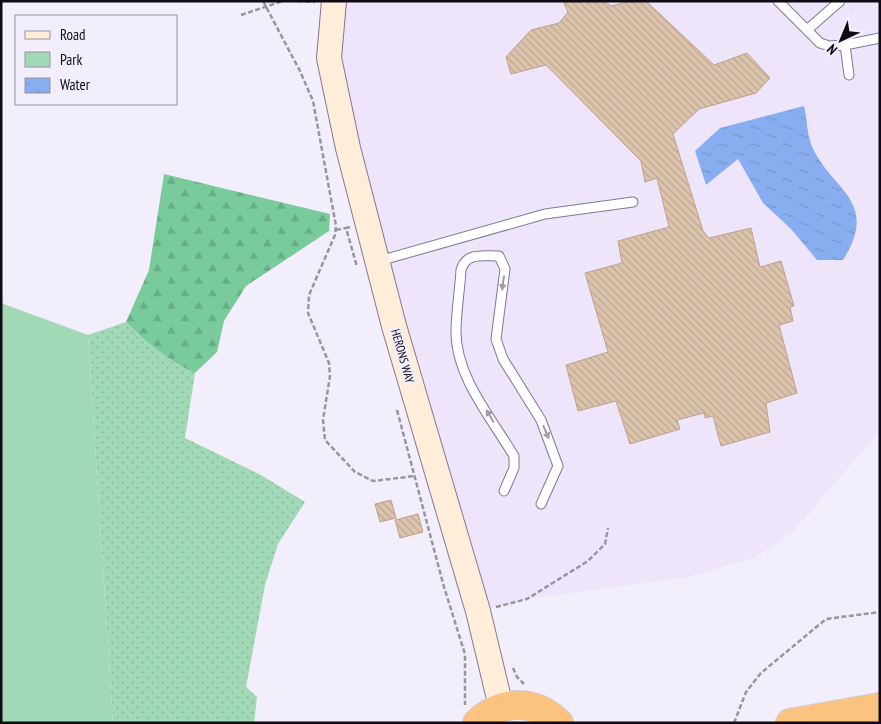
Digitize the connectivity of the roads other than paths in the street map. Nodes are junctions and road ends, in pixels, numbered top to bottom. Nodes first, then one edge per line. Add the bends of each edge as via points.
1 (334, 1) edge
2 (778, 1) edge
3 (840, 1) edge
4 (807, 30) junction
5 (880, 38) edge
6 (844, 45) junction
7 (849, 75) dead end
8 (634, 202) dead end
9 (379, 261) junction
10 (504, 491) dead end
11 (541, 504) dead end
12 (500, 706) junction
13 (880, 707) edge
14 (471, 716) edge
15 (554, 718) edge
16 (574, 723) edge
17 (790, 723) edge

1 - 9 street, HERONS WAY via 329,58 348,148
2 - 4 lane
3 - 4 lane
4 - 6 lane via 824,45
5 - 6 lane
6 - 7 lane
8 - 9 lane via 545,214
9 - 12 street, HERONS WAY via 466,614
10 -> 11 lane via 514,468 514,456 471,384 460,358 456,333 461,270 469,257 499,256 504,262 496,339 503,359 542,420 558,466
12 - 14 highway
12 - 15 highway via 525,705
13 - 17 highway
15 - 16 highway

